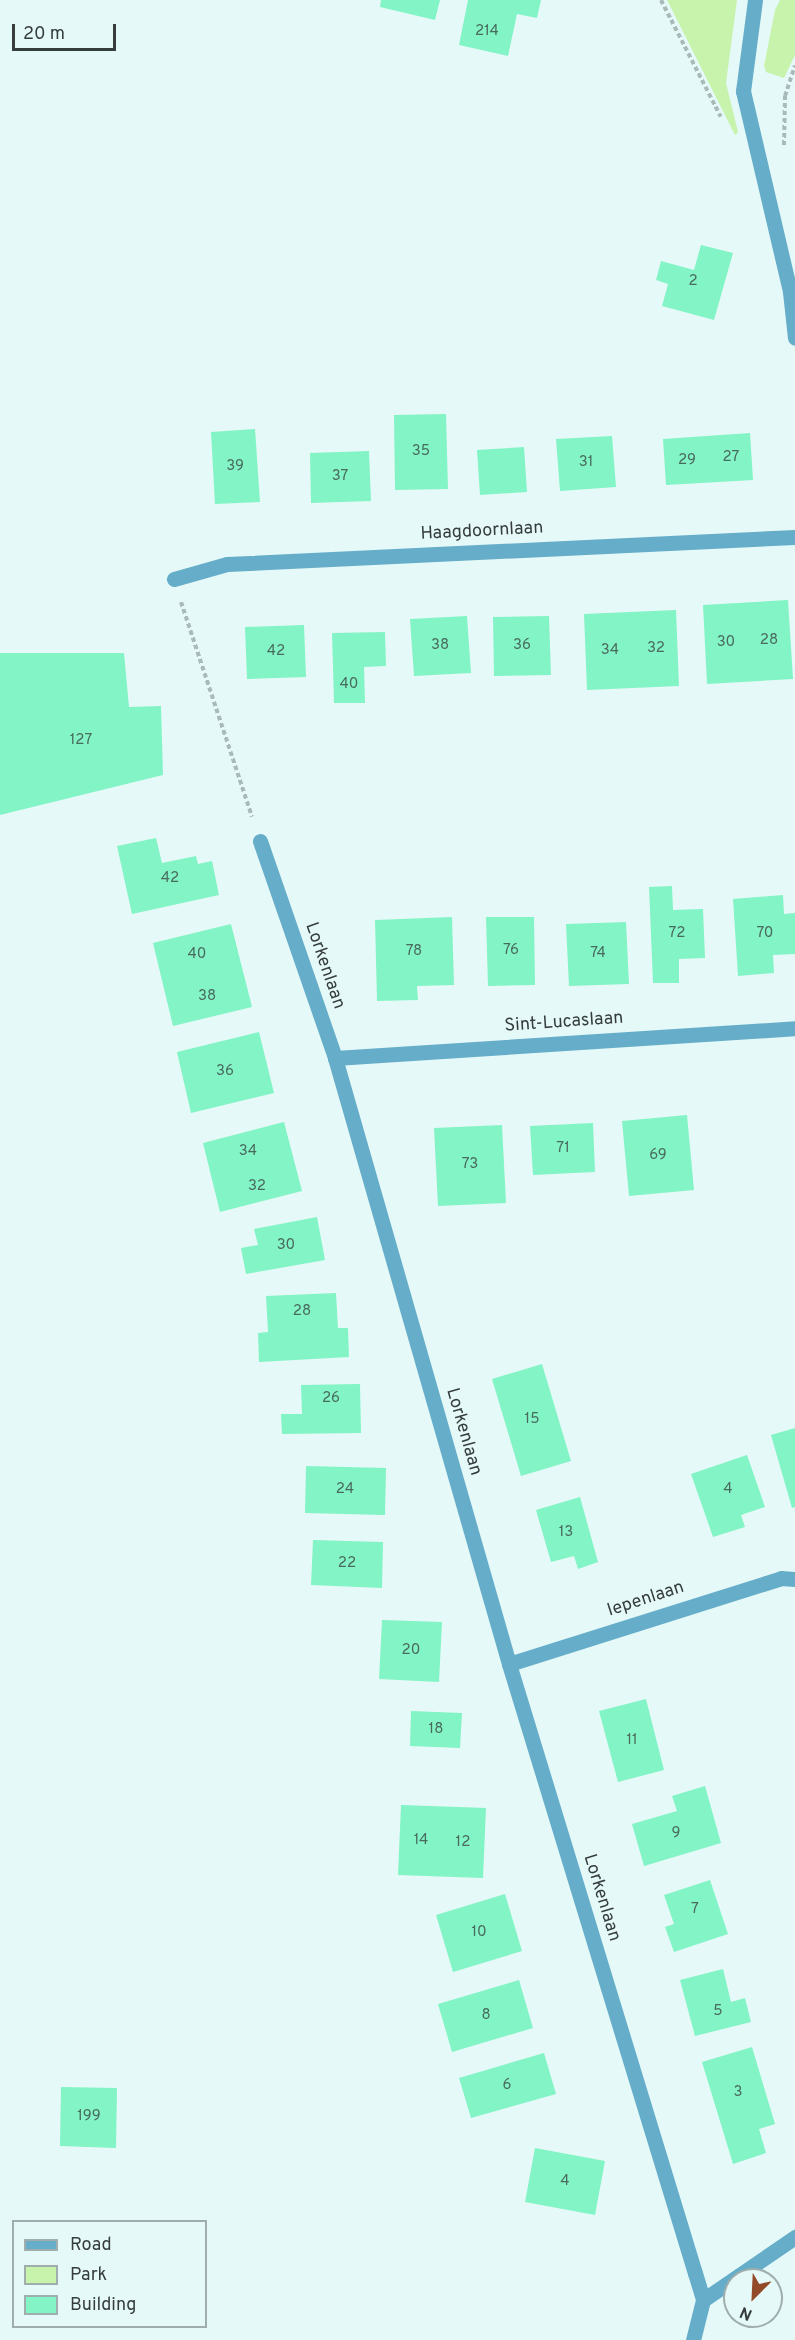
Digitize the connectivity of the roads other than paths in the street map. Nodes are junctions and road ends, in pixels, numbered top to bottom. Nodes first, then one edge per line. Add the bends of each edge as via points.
1 (754, 0) edge
2 (795, 338) edge
3 (795, 537) edge
4 (174, 579) road end
5 (260, 841) road end
6 (795, 1028) edge
7 (335, 1058) junction
8 (795, 1579) edge
9 (509, 1664) junction
10 (795, 2237) edge
11 (703, 2300) junction
12 (693, 2340) edge

1 - 2 street via 743,91 790,292
3 - 4 street, Haagdoornlaan via 227,564
5 - 7 street, Lorkenlaan
6 - 7 street, Sint-Lucaslaan
7 - 9 street, Lorkenlaan
8 - 9 street, Iepenlaan via 781,1578
9 - 11 street, Lorkenlaan
10 - 11 street
11 - 12 street

